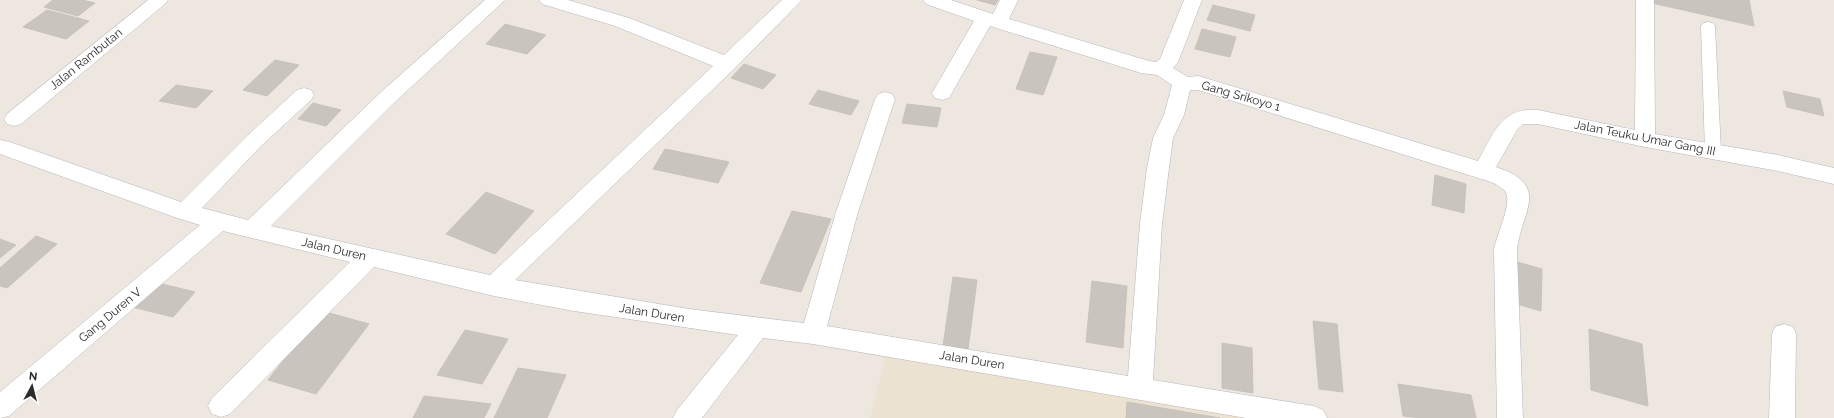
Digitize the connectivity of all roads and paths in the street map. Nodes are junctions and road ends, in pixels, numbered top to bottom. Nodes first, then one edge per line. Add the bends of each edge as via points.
1 (159, 0) edge
2 (496, 0) edge
3 (548, 0) edge
4 (793, 0) edge
5 (932, 0) edge
6 (1010, 0) edge
7 (1193, 0) edge
8 (1645, 0) edge
9 (992, 20) junction
10 (1708, 26) dead end
11 (727, 64) junction
12 (1161, 69) junction
13 (1184, 84) junction
14 (942, 92) dead end
15 (304, 95) dead end
16 (884, 99) dead end
17 (7, 119) edge
18 (1645, 140) junction
19 (1, 148) edge
20 (1713, 152) junction
21 (1484, 171) junction
22 (1834, 176) edge
23 (184, 212) junction
24 (220, 221) junction
25 (252, 230) junction
26 (369, 258) junction
27 (494, 286) junction
28 (757, 328) junction
29 (813, 334) junction
30 (1784, 334) dead end
31 (1140, 388) junction
32 (221, 406) dead end
33 (0, 408) edge
34 (686, 418) edge
35 (1314, 418) edge
36 (1510, 418) edge
37 (1782, 418) edge

1 - 17 street, Jalan Rambutan
2 - 25 street via 387,98
3 - 11 street via 622,22
4 - 11 street
5 - 9 street, Gang Srikoyo 1
6 - 9 street
7 - 12 street via 1168,62
8 - 18 street
9 - 12 street, Gang Srikoyo 1 via 1148,68
9 - 14 street
10 - 20 lane
11 - 27 street
12 - 13 street, Gang Srikoyo 1
13 - 21 street, Gang Srikoyo 1 via 1198,83
13 - 31 street via 1163,138 1158,168 1151,224
15 - 23 street
16 - 29 street via 847,212
17 - 19 street via 21,123 21,130 15,139
18 - 20 street, Jalan Teuku Umar Gang III
18 - 21 street, Jalan Teuku Umar Gang III via 1524,116 1514,120 1510,125
19 - 23 street, Jalan Duren
20 - 22 street, Jalan Teuku Umar Gang III
21 - 36 street, Gang Srikoyo 1 via 1509,181 1516,188 1518,196 1505,255
23 - 24 street, Jalan Duren
24 - 25 street, Jalan Duren
24 - 33 street, Gang Duren V
25 - 26 street, Jalan Duren
26 - 27 street, Jalan Duren
26 - 32 street
27 - 28 street, Jalan Duren via 574,301
28 - 29 street, Jalan Duren
28 - 34 street
29 - 31 street, Jalan Duren
30 - 37 street
31 - 35 street, Jalan Duren

